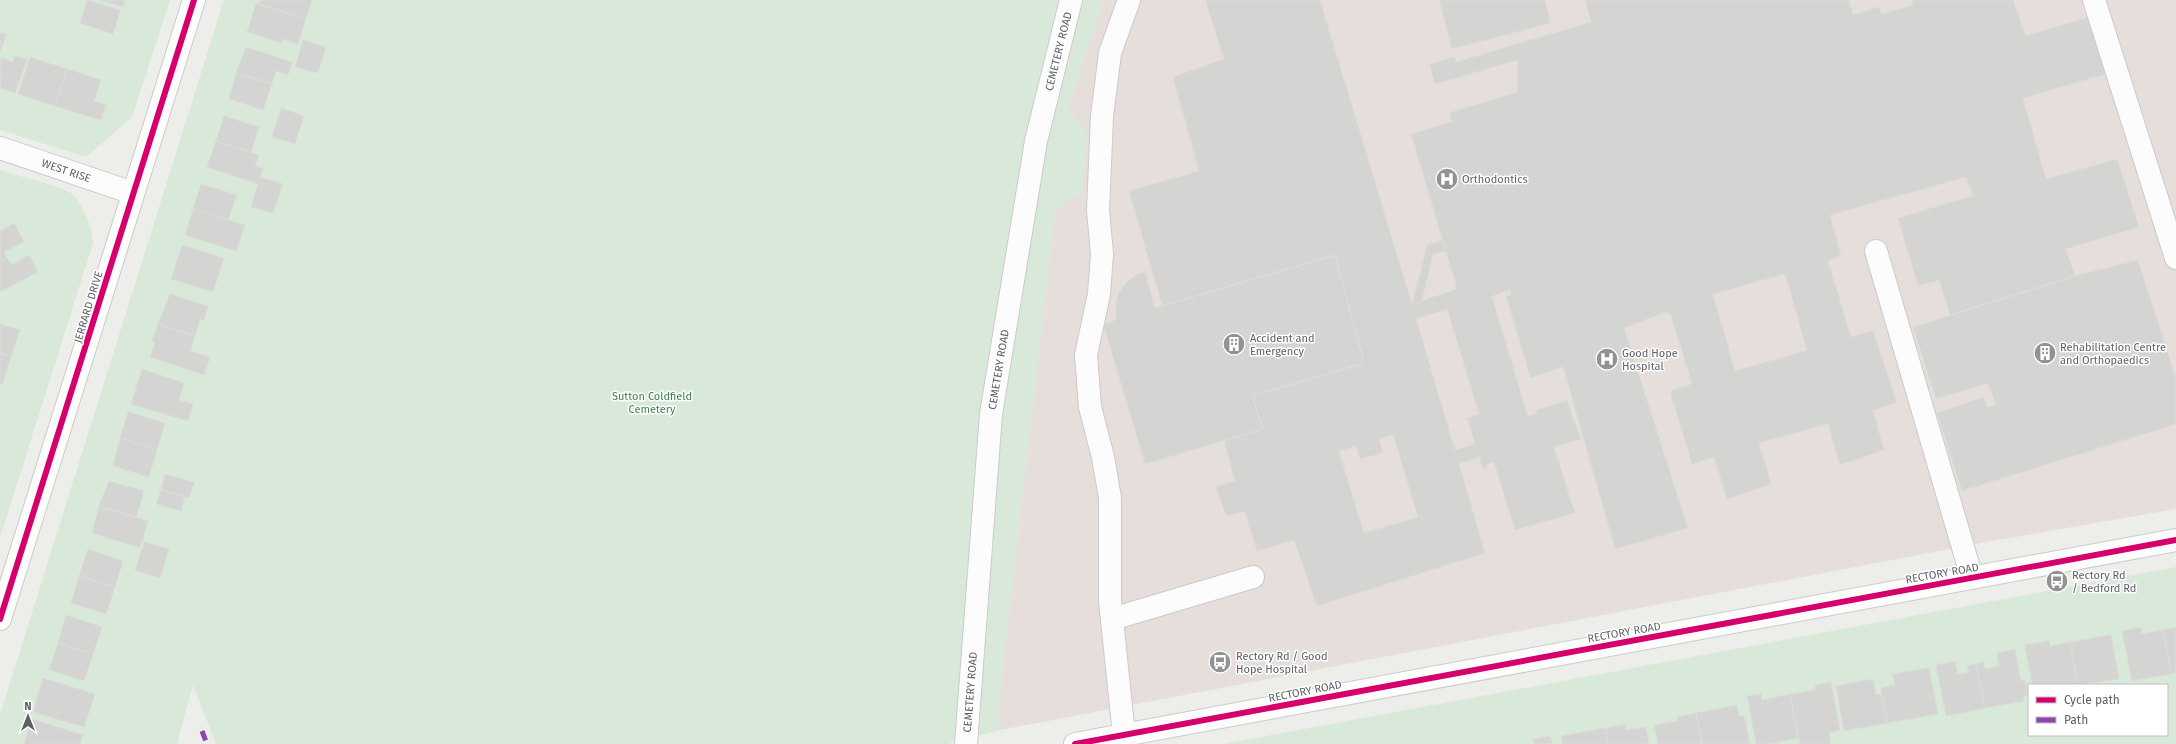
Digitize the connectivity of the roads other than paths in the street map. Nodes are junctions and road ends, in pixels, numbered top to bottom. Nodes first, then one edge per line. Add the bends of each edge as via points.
1 (194, 0) edge
2 (1070, 0) edge
3 (1129, 0) edge
4 (2094, 0) edge
5 (0, 148) edge
6 (134, 194) junction
7 (1876, 251) dead end
8 (2176, 258) edge
9 (2176, 540) edge
10 (1253, 577) dead end
11 (1972, 578) junction
12 (0, 619) edge
13 (1112, 619) junction
14 (1124, 735) junction
15 (966, 744) edge
16 (1075, 744) edge

1 - 6 street, JERRARD DRIVE
2 - 15 street, CEMETERY ROAD via 1036,141 991,414
3 - 13 street via 1110,53 1102,116 1098,210 1102,254 1099,294 1086,355 1090,407 1110,498
4 - 8 street
5 - 6 street, WEST RISE
6 - 12 street, JERRARD DRIVE
7 - 11 street
9 - 11 street, RECTORY ROAD
10 - 13 street
11 - 14 street, RECTORY ROAD
13 - 14 street
14 - 16 street, RECTORY ROAD

